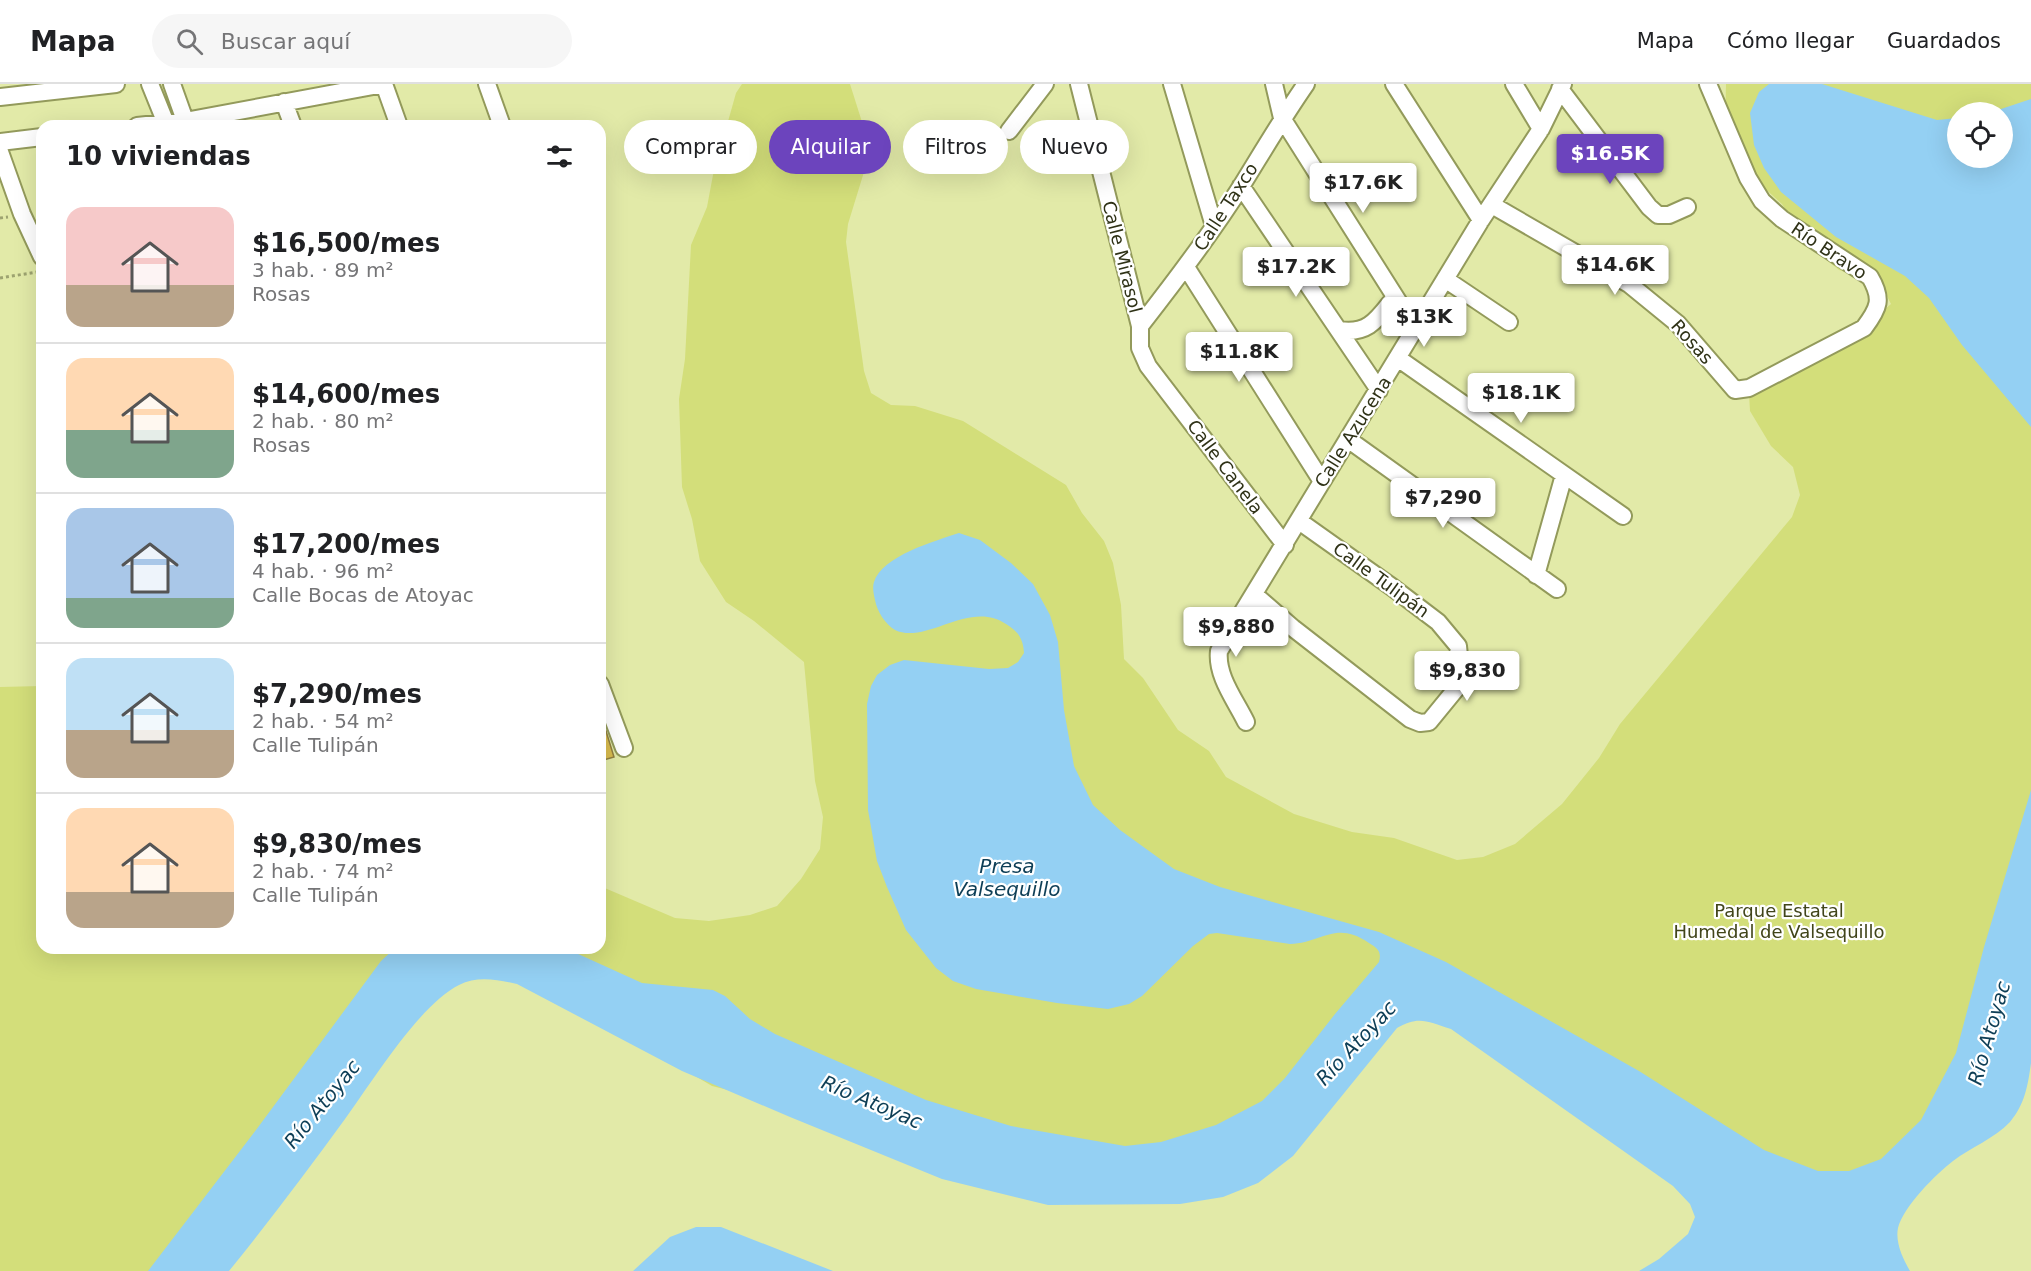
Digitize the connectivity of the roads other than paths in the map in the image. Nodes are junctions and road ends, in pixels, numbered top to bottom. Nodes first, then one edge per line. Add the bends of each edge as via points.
1 (116, 84) edge
2 (150, 84) edge
3 (172, 84) edge
4 (384, 84) edge
5 (487, 84) edge
6 (1045, 84) edge
7 (1079, 84) edge
8 (1172, 84) edge
9 (1274, 84) edge
10 (1306, 84) edge
11 (1394, 84) edge
12 (1514, 84) edge
13 (1708, 84) edge
14 (1562, 87) edge
15 (38, 88) edge
16 (0, 97) edge
17 (284, 102) junction
18 (1282, 118) junction
19 (164, 120) edge
20 (185, 120) edge
21 (200, 120) edge
22 (291, 120) edge
23 (397, 120) edge
24 (500, 120) edge
25 (1541, 129) junction
26 (1009, 131) dead end
27 (36, 138) edge
28 (0, 142) edge
29 (0, 152) edge
30 (1241, 186) junction
31 (1492, 205) junction
32 (1687, 207) dead end
33 (1481, 220) junction
34 (1214, 226) junction
35 (36, 244) edge
36 (1186, 267) junction
37 (1445, 279) junction
38 (1395, 297) junction
39 (1509, 322) dead end
40 (1140, 326) junction
41 (1415, 328) junction
42 (1339, 330) junction
43 (1399, 359) junction
44 (1379, 390) junction
45 (1735, 390) joint
46 (1349, 440) junction
47 (1564, 475) junction
48 (1322, 480) junction
49 (1623, 516) dead end
50 (1299, 521) junction
51 (1285, 545) junction
52 (1536, 574) junction
53 (1557, 589) dead end
54 (1255, 595) junction
55 (606, 700) edge
56 (1246, 722) dead end
57 (624, 748) dead end

1 - 15 street
2 - 19 street
3 - 20 street
4 - 17 street
4 - 23 street
5 - 24 street
6 - 26 street
7 - 40 street, Calle Mirasol
8 - 34 street
9 - 18 street
10 - 18 street, Calle Taxco
11 - 33 street
12 - 25 street
13 - 45 street, Río Bravo via 1748,178 1762,201 1782,219 1870,277 1879,302 1864,328 1749,388
14 - 25 street, Calle Azucena
14 - 32 street via 1648,207 1658,215
15 - 16 street
17 - 21 street
17 - 22 street
18 - 30 street, Calle Taxco
18 - 38 street
25 - 31 street, Calle Azucena
27 - 28 street
29 - 35 street
30 - 34 street, Calle Taxco
30 - 42 street
31 - 33 street, Calle Azucena
31 - 45 street, Rosas via 1629,284 1678,324
33 - 37 street, Calle Azucena
34 - 36 street, Calle Taxco
36 - 40 street, Calle Taxco
36 - 48 street
37 - 39 street
37 - 41 street, Calle Azucena
38 - 41 street
38 - 42 street via 1377,320 1364,328 1353,332
40 - 51 street, Calle Canela via 1140,348 1148,366
41 - 43 street, Calle Azucena
42 - 44 street
43 - 44 street, Calle Azucena
43 - 47 street
44 - 46 street, Calle Azucena
46 - 48 street, Calle Azucena
46 - 52 street
47 - 49 street
47 - 52 street
48 - 50 street, Calle Azucena
50 - 51 street, Calle Azucena
50 - 54 street, Calle Tulipán via 1438,622 1458,645 1461,676 1456,689 1429,722 1410,719
51 - 54 street, Calle Azucena
52 - 53 street
54 - 56 street, Calle Azucena via 1219,651 1218,660
55 - 57 street

